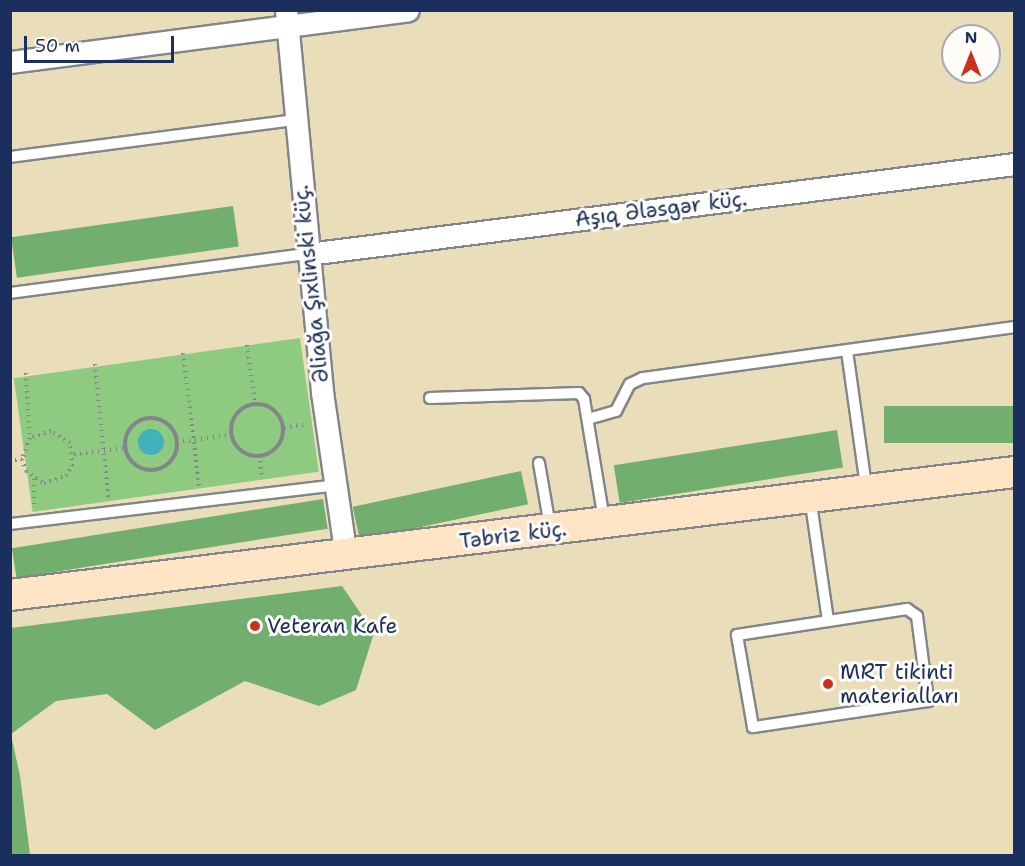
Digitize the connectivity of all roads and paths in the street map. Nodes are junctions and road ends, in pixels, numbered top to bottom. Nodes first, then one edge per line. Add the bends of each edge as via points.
1 (408, 10) edge
2 (286, 18) edge
3 (10, 62) edge
4 (295, 120) junction
5 (10, 157) edge
6 (1014, 164) edge
7 (308, 254) junction
8 (10, 293) edge
9 (1014, 327) edge
10 (247, 345) dead end
11 (847, 351) junction
12 (183, 353) dead end
13 (95, 364) dead end
14 (26, 373) dead end
15 (430, 398) dead end
16 (255, 405) junction
17 (588, 418) junction
18 (312, 423) dead end
19 (284, 428) junction
20 (232, 435) junction
21 (30, 438) junction
22 (194, 440) junction
23 (177, 442) junction
24 (125, 448) junction
25 (104, 450) junction
26 (74, 454) junction
27 (260, 455) junction
28 (22, 459) junction
29 (15, 460) dead end
30 (538, 463) dead end
31 (1014, 472) edge
32 (34, 479) junction
33 (262, 479) dead end
34 (335, 485) junction
35 (199, 486) dead end
36 (867, 490) junction
37 (108, 497) dead end
38 (810, 497) junction
39 (34, 506) dead end
40 (604, 523) junction
41 (10, 524) edge
42 (550, 530) junction
43 (346, 556) junction
44 (10, 595) edge
45 (828, 620) junction

1 - 2 street
2 - 3 street
2 - 4 street, Əliağa Şıxlinski küç.
4 - 5 lane
4 - 7 street, Əliağa Şıxlinski küç.
6 - 7 street, Aşıq Ələsgər küç.
7 - 8 lane
7 - 34 street, Əliağa Şıxlinski küç.
9 - 11 lane
10 - 16 path
11 - 17 lane via 644,378 630,384 616,411
11 - 36 lane
12 - 22 path
13 - 25 path
14 - 21 path
15 - 17 lane via 569,390 584,399
16 - 19 path via 272,408
16 - 20 path via 239,411
17 - 40 lane
18 - 19 path
19 - 27 path via 276,449
20 - 22 path
20 - 27 path via 243,452
21 - 26 path via 39,432 62,435
21 - 28 path
22 - 23 path
22 - 35 path
23 - 24 path via 169,463 159,469 137,466
23 - 24 path via 173,431 154,418 133,426
24 - 25 path
25 - 26 path
25 - 37 path
26 - 32 path via 66,476 45,483
27 - 33 path
28 - 29 path
28 - 32 path
30 - 42 lane
31 - 36 main road, Təbriz küç.
32 - 39 path
34 - 41 lane
34 - 43 street, Əliağa Şıxlinski küç.
36 - 38 main road, Təbriz küç.
38 - 40 main road, Təbriz küç.
38 - 45 lane
40 - 42 main road, Təbriz küç.
42 - 43 main road, Təbriz küç.
43 - 44 main road, Təbriz küç.
45 - 45 lane via 913,611 917,616 928,700 753,727 737,635

